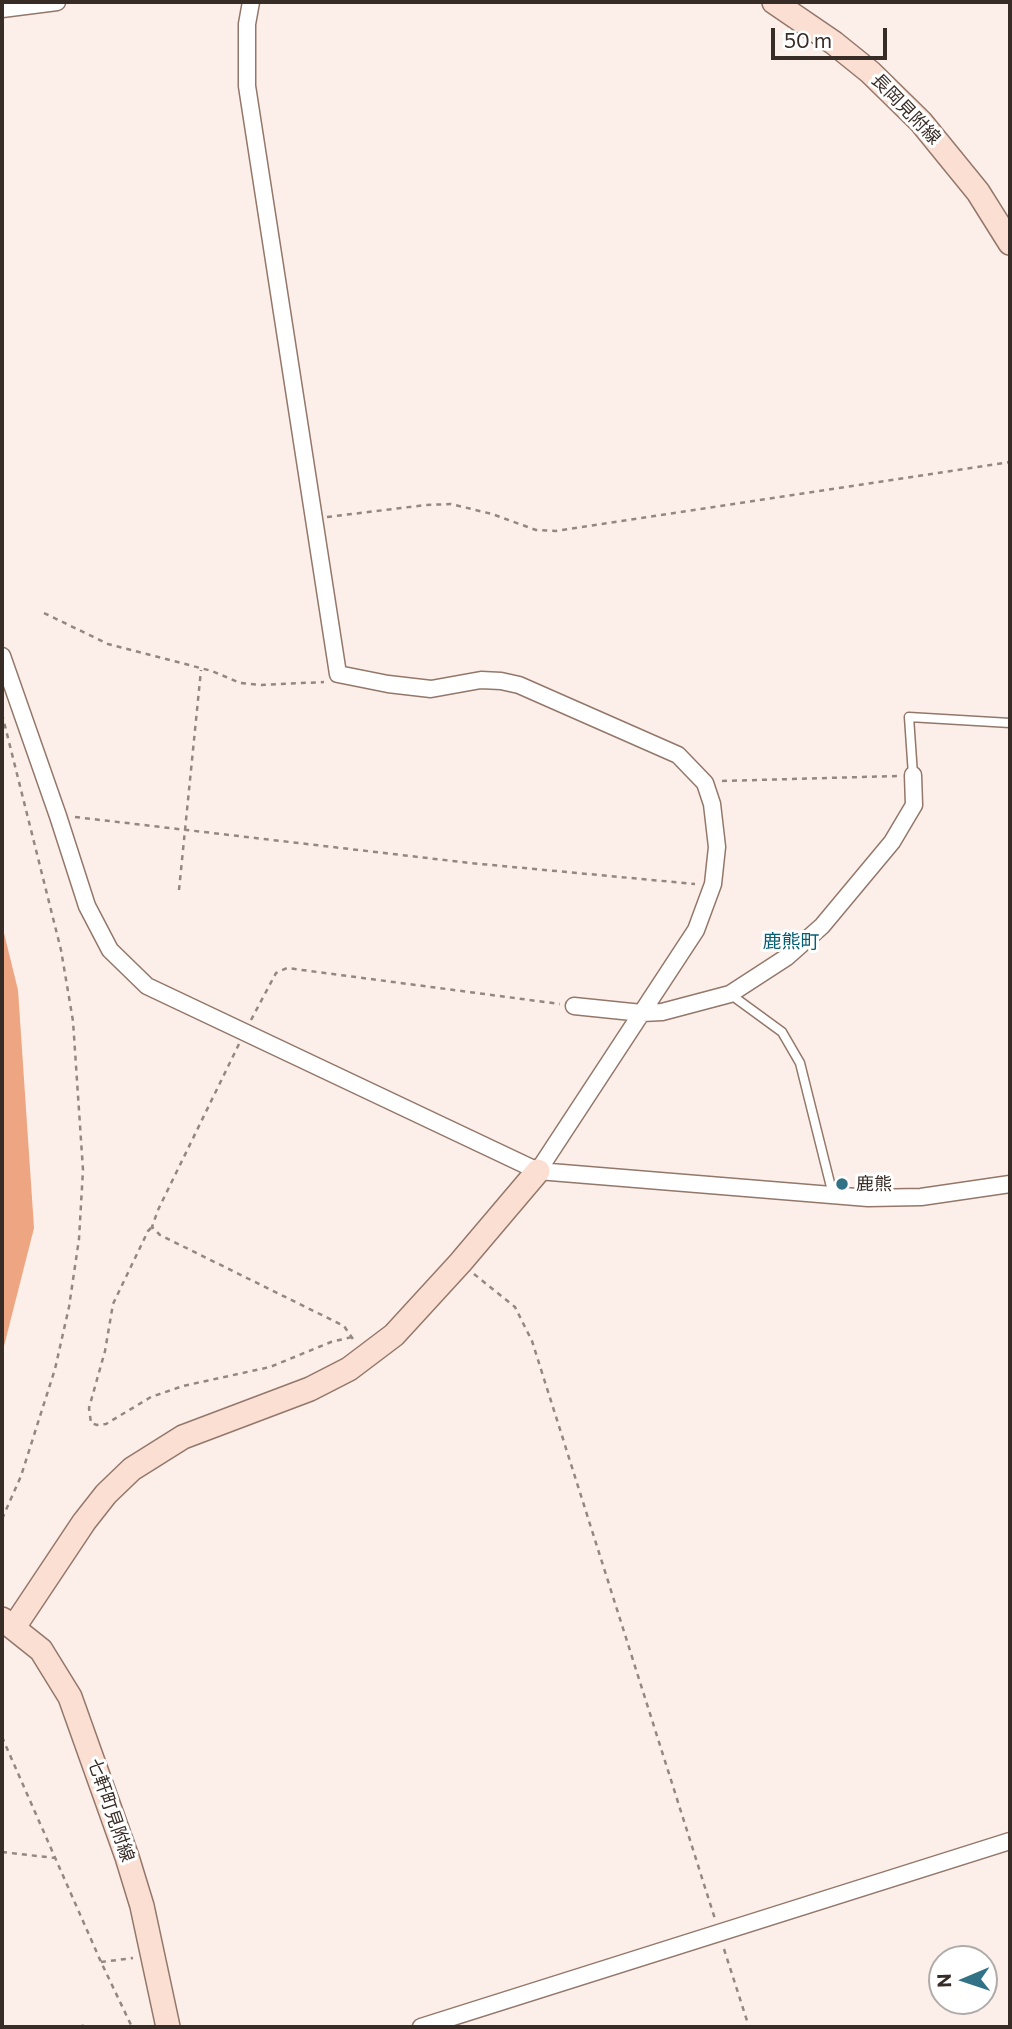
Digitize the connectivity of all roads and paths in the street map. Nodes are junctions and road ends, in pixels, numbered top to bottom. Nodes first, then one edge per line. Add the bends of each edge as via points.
1 (57, 2) edge
2 (251, 2) edge
3 (774, 2) edge
4 (2, 9) edge
5 (1010, 243) edge
6 (1010, 462) edge
7 (314, 519) junction
8 (44, 613) dead end
9 (2, 656) edge
10 (202, 668) junction
11 (338, 674) junction
12 (2, 714) edge
13 (1010, 723) edge
14 (913, 775) junction
15 (705, 783) junction
16 (58, 816) junction
17 (184, 829) junction
18 (713, 884) junction
19 (180, 890) dead end
20 (730, 994) junction
21 (573, 1006) joint
22 (642, 1013) junction
23 (244, 1032) junction
24 (538, 1171) junction
25 (1010, 1184) edge
26 (833, 1195) junction
27 (152, 1227) junction
28 (460, 1263) junction
29 (352, 1337) junction
30 (366, 1357) junction
31 (2, 1519) edge
32 (8, 1623) edge
33 (2, 1737) edge
34 (1010, 1840) edge
35 (2, 1852) edge
36 (55, 1858) junction
37 (719, 1933) junction
38 (153, 1955) junction
39 (100, 1962) junction
40 (85, 2025) dead end
41 (79, 2027) edge
42 (132, 2027) edge
43 (168, 2027) edge
44 (421, 2027) edge
45 (749, 2027) edge

1 - 4 street
2 - 7 street via 247,86
3 - 5 main road, 長岡見附線 via 861,65 921,122 978,192
6 - 7 path via 556,531 536,530 452,504
7 - 11 street
8 - 10 path via 108,644
9 - 16 street
10 - 11 path via 240,683 261,685 317,684
10 - 17 path
11 - 15 street via 431,689 481,680 519,685 662,746 678,755
12 - 31 path via 61,950 73,1021 83,1170 79,1239 55,1369 21,1476
13 - 14 lane via 909,717
14 - 15 path
14 - 20 street via 914,806 906,820 822,926 788,957
15 - 18 street via 717,847
16 - 17 path
16 - 23 street via 86,906 110,950 147,986
17 - 18 path via 470,863
17 - 19 path
18 - 22 street via 696,930
20 - 22 street
20 - 26 lane via 782,1032 800,1063
21 - 22 street
21 - 23 path via 287,968 276,974
22 - 24 street
23 - 24 street
23 - 27 path
24 - 26 street
24 - 28 main road
25 - 26 street via 921,1197
27 - 29 path via 344,1326
27 - 29 path via 113,1304 89,1408 91,1423 106,1424 151,1397 183,1386 270,1367
28 - 30 main road via 394,1335
28 - 37 path via 515,1307 532,1341
29 - 30 path
30 - 32 main road via 310,1389 183,1437 132,1469 106,1494
32 - 38 main road, 七軒町見附線 via 41,1650 70,1697 127,1857
33 - 36 path
34 - 37 street
35 - 36 path
36 - 39 path
37 - 44 street
37 - 45 path
38 - 39 path
38 - 43 main road, 七軒町見附線
39 - 42 path
40 - 41 path

